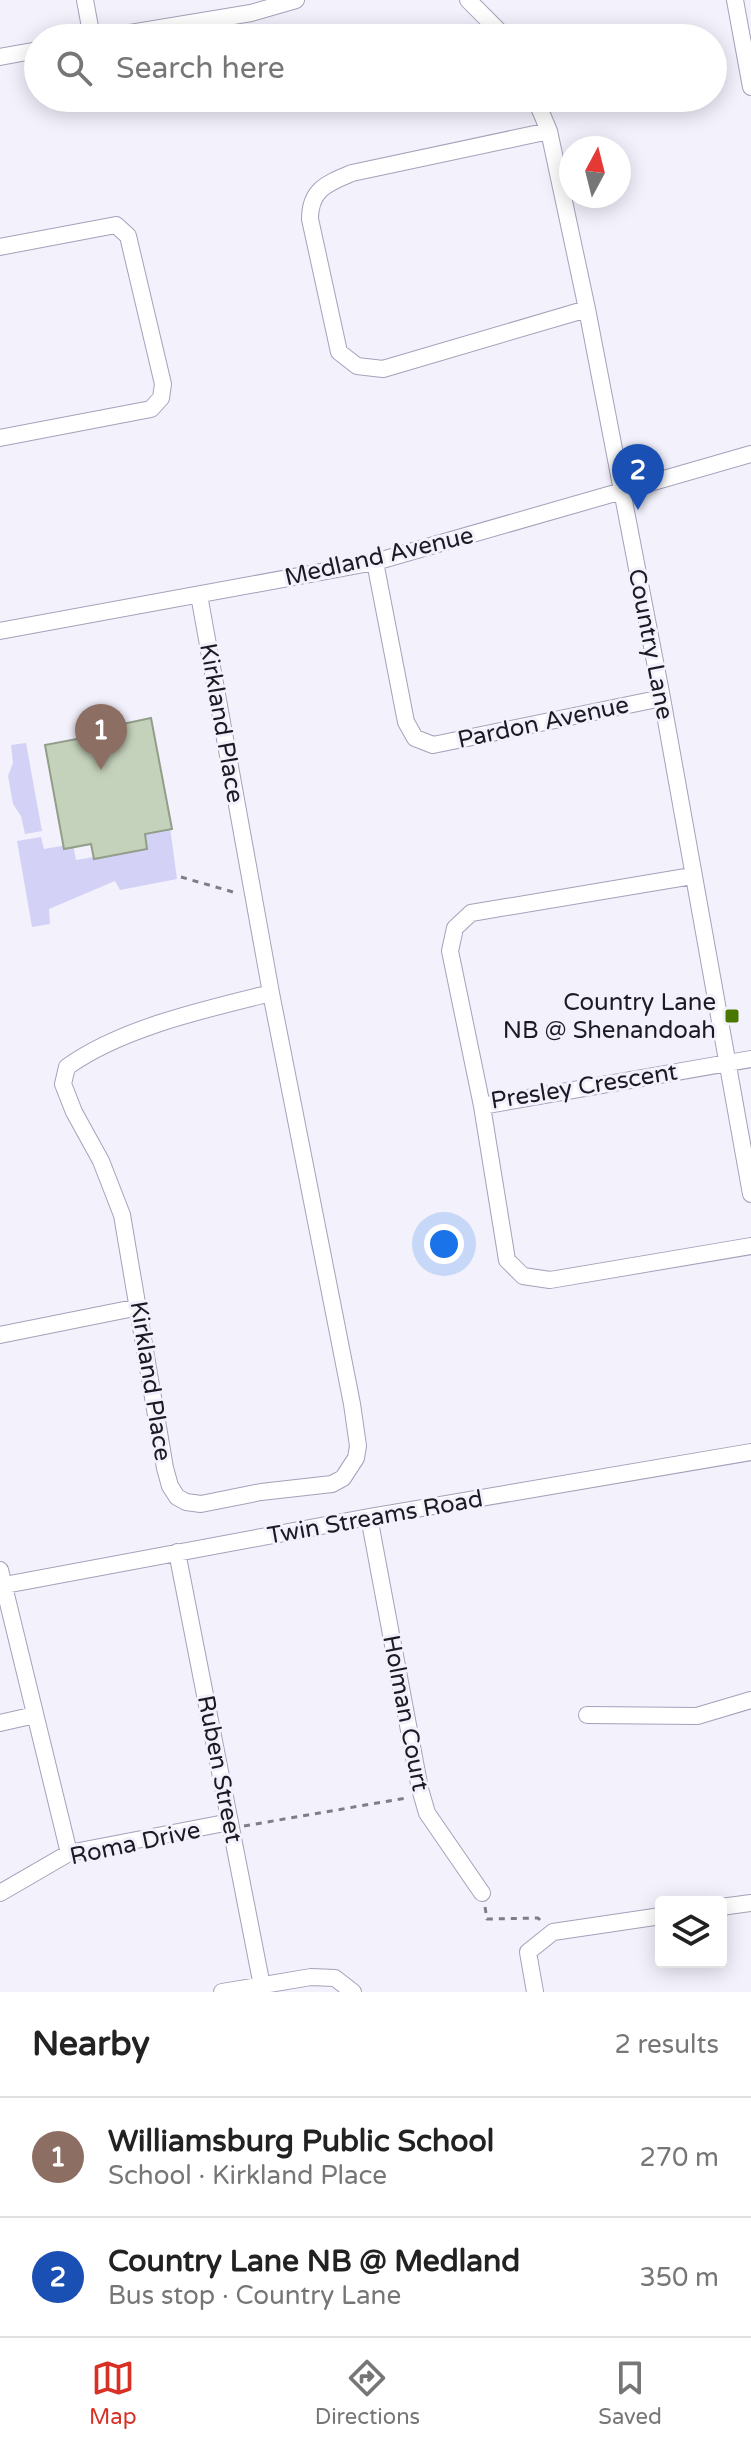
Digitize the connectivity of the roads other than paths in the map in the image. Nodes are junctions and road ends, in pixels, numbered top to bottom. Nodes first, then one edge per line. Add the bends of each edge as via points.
1 (85, 0) edge
2 (296, 0) edge
3 (468, 0) edge
4 (735, 0) edge
5 (89, 24) edge
6 (185, 24) edge
7 (492, 24) edge
8 (24, 53) edge
9 (0, 57) edge
10 (751, 87) edge
11 (541, 112) edge
12 (549, 131) junction
13 (0, 247) edge
14 (587, 309) junction
15 (0, 438) edge
16 (751, 454) edge
17 (622, 491) junction
18 (375, 562) junction
19 (199, 595) junction
20 (0, 631) edge
21 (662, 698) junction
22 (692, 876) junction
23 (271, 993) junction
24 (751, 1059) edge
25 (727, 1063) junction
26 (482, 1106) junction
27 (751, 1194) edge
28 (751, 1246) edge
29 (139, 1307) junction
30 (0, 1335) edge
31 (751, 1452) edge
32 (369, 1517) junction
33 (177, 1552) junction
34 (1, 1580) edge
35 (751, 1700) edge
36 (35, 1715) junction
37 (587, 1715) dead end
38 (0, 1723) edge
39 (230, 1822) junction
40 (69, 1853) junction
41 (0, 1893) edge
42 (482, 1893) road end
43 (751, 1903) edge
44 (727, 1906) edge
45 (655, 1917) edge
46 (262, 1986) junction
47 (222, 1992) edge
48 (353, 1992) edge
49 (535, 1992) edge

1 - 5 street
2 - 6 street
3 - 7 street
4 - 10 street
8 - 9 street
11 - 12 street, Country Lane
12 - 14 street, Country Lane
12 - 14 street via 352,173 325,184 310,205 310,219 339,352 357,366 383,369
13 - 15 street via 116,225 128,236 163,384 161,398 151,409
14 - 17 street, Country Lane
16 - 17 street, Medland Avenue
17 - 18 street, Medland Avenue
17 - 21 street, Country Lane
18 - 19 street, Medland Avenue
18 - 21 street, Pardon Avenue via 406,722 415,738 433,745
19 - 20 street, Medland Avenue
19 - 23 street, Kirkland Place
21 - 22 street, Country Lane
22 - 25 street, Country Lane
22 - 26 street, Presley Crescent via 471,913 455,928 450,951
23 - 29 street, Kirkland Place via 180,1015 67,1067 63,1084 122,1215
23 - 29 street, Kirkland Place via 352,1404 358,1446 343,1478 201,1504 177,1497 165,1468
24 - 25 street, Presley Crescent
25 - 26 street, Presley Crescent
25 - 27 street, Country Lane
26 - 28 street via 507,1260 523,1276 550,1280
29 - 30 street
31 - 32 street, Twin Streams Road
32 - 33 street, Twin Streams Road
32 - 42 street, Holman Court via 421,1795 427,1813
33 - 34 street, Twin Streams Road
33 - 39 street, Ruben Street
34 - 36 street
35 - 37 street via 697,1716
36 - 38 street
36 - 40 street
39 - 40 street, Roma Drive
39 - 46 street, Ruben Street
40 - 41 street, Roma Drive
43 - 44 street
45 - 49 street via 553,1932 528,1952
46 - 47 street
46 - 48 street via 335,1978

